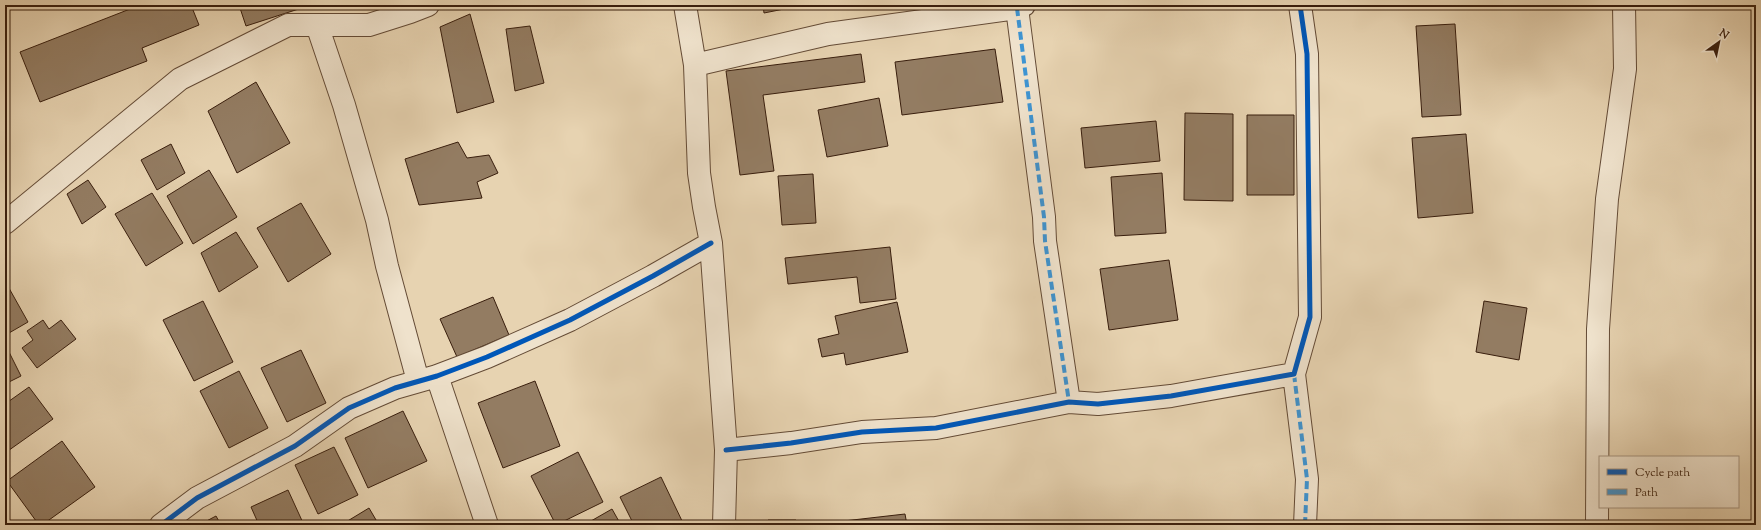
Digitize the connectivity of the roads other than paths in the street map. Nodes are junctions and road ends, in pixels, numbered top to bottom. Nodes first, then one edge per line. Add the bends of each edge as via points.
1 (428, 5) edge
2 (685, 5) edge
3 (1300, 5) edge
4 (1624, 5) edge
5 (1021, 6) edge
6 (317, 25) junction
7 (695, 66) junction
8 (5, 223) edge
9 (711, 243) junction
10 (1294, 374) junction
11 (428, 378) junction
12 (1069, 402) junction
13 (726, 450) junction
14 (161, 525) edge
15 (487, 525) edge
16 (724, 525) edge
17 (1305, 525) edge
18 (1597, 525) edge

1 - 6 street via 369,25
2 - 7 street
3 - 10 street via 1307,54 1310,317
4 - 18 street via 1625,70 1607,199 1598,329
5 - 7 street via 828,34
5 - 12 street via 1045,241
6 - 8 street via 288,25 180,79
6 - 11 street via 378,220 387,266
7 - 9 street via 699,173
9 - 11 street via 570,320 487,357
9 - 13 street
10 - 12 street via 1171,396 1098,404
10 - 17 street via 1307,479
11 - 14 street via 394,388 349,408 295,446 197,498
11 - 15 street
12 - 13 street via 936,428 862,432
13 - 16 street

